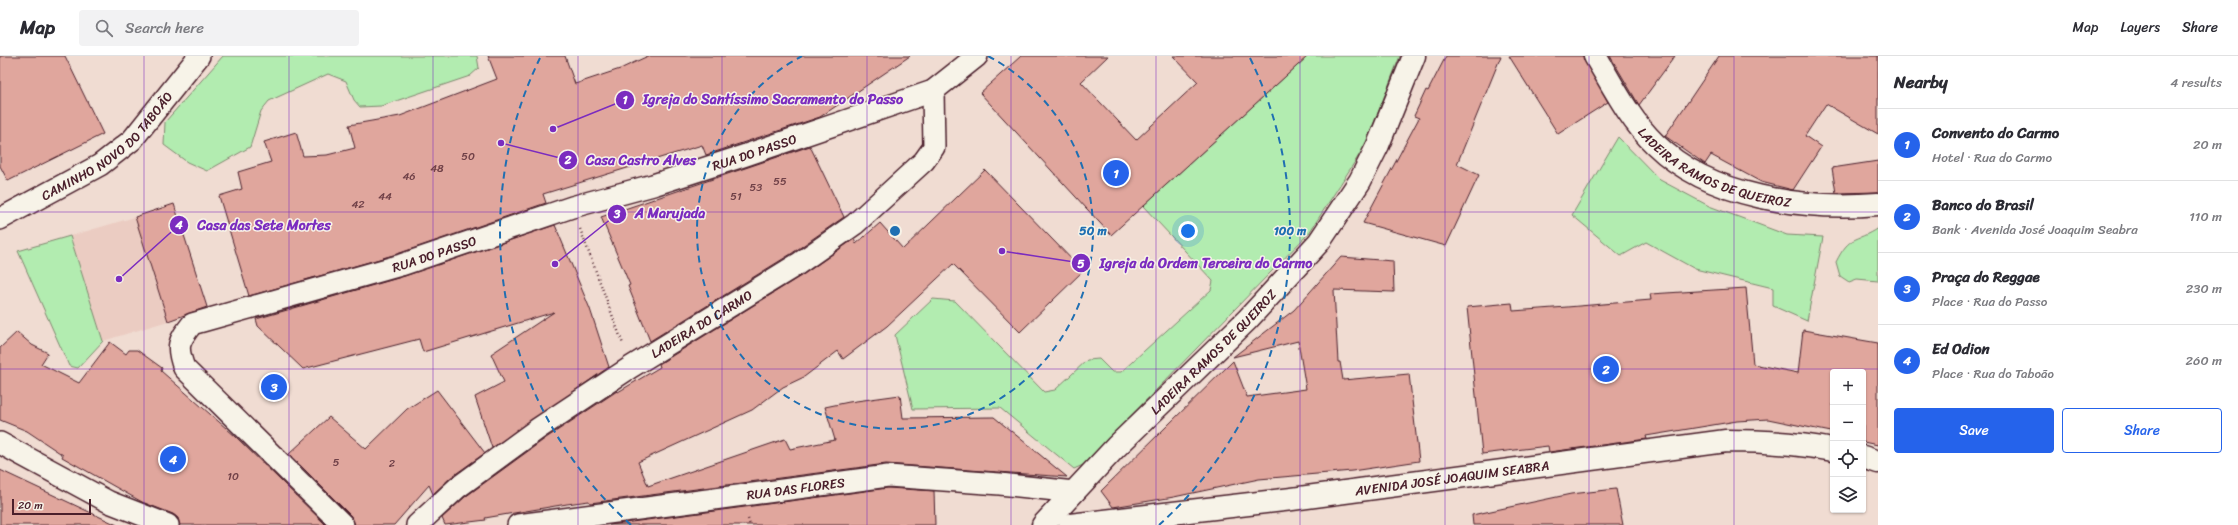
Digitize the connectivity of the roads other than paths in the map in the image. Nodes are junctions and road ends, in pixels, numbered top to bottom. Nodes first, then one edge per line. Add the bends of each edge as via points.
1 (199, 56) edge
2 (977, 56) edge
3 (1414, 56) edge
4 (1595, 56) edge
5 (933, 91) junction
6 (1878, 204) edge
7 (0, 219) edge
8 (0, 443) edge
9 (1830, 449) edge
10 (1866, 458) edge
11 (1878, 462) edge
12 (1074, 492) junction
13 (168, 525) edge
14 (343, 525) edge
15 (417, 525) edge
16 (518, 525) edge
17 (1043, 525) edge
18 (1070, 525) edge

1 - 7 street, CAMINHO NOVO DO TABOÃO via 126,144 100,165
2 - 5 street, RUA DO PASSO
3 - 12 main road, LADEIRA RAMOS DE QUEIROZ via 1378,145 1360,181 1319,242 1247,320 1116,447
4 - 6 main road, LADEIRA RAMOS DE QUEIROZ via 1621,101 1644,132 1681,164 1716,182 1749,194 1800,203 1850,206
5 - 14 street, RUA DO PASSO via 698,171 572,207 401,265 192,324 178,345 184,368
5 - 15 street, LADEIRA DO CARMO via 934,147 924,161 861,219 798,264 631,367 539,428 457,488
8 - 13 street via 109,502
9 - 18 main road, AVENIDA JOSÉ JOAQUIM SEABRA via 1766,441 1726,441 1292,499
10 - 11 main road
12 - 16 street, RUA DAS FLORES via 888,476
12 - 17 main road, LADEIRA RAMOS DE QUEIROZ

